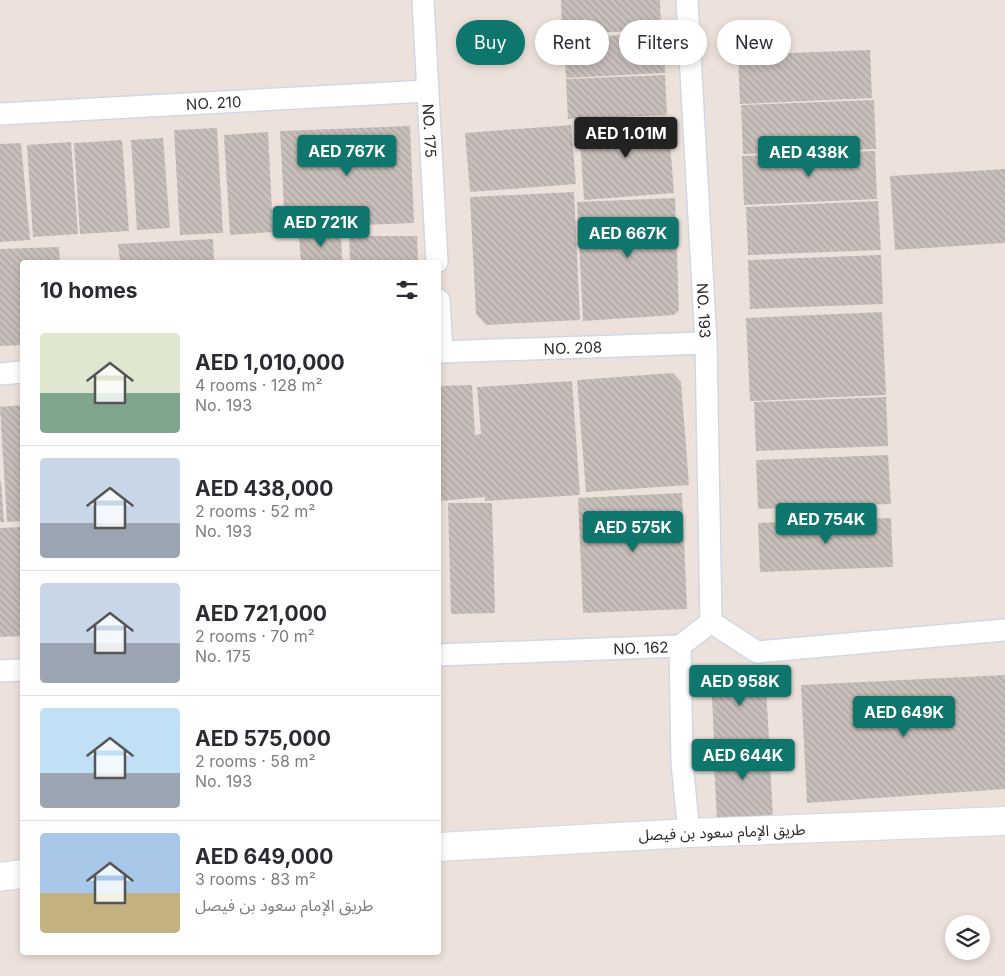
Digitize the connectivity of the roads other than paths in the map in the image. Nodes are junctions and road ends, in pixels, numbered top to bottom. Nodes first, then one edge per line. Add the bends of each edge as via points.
1 (423, 0) edge
2 (687, 0) edge
3 (427, 92) junction
4 (0, 114) edge
5 (437, 260) edge
6 (706, 343) junction
7 (441, 352) edge
8 (20, 372) edge
9 (0, 374) edge
10 (710, 622) junction
11 (1005, 630) edge
12 (680, 646) junction
13 (441, 655) edge
14 (20, 670) edge
15 (0, 671) edge
16 (1005, 811) edge
17 (1005, 821) edge
18 (946, 824) junction
19 (689, 833) junction
20 (441, 847) edge
21 (20, 874) edge
22 (0, 877) edge

1 - 3 street, NO. 175
2 - 6 street, NO. 193
3 - 4 street, NO. 210
3 - 5 street, NO. 175
6 - 7 street, NO. 208
6 - 10 street, NO. 193
8 - 9 street
10 - 11 street via 757,652
10 - 12 street, NO. 162
12 - 13 street, NO. 162
12 - 19 street via 682,763
14 - 15 street
16 - 18 main road
17 - 18 main road, طريق الإمام سعود بن فيصل
18 - 19 main road, طريق الإمام سعود بن فيصل
19 - 20 main road, طريق الإمام سعود بن فيصل
21 - 22 main road

